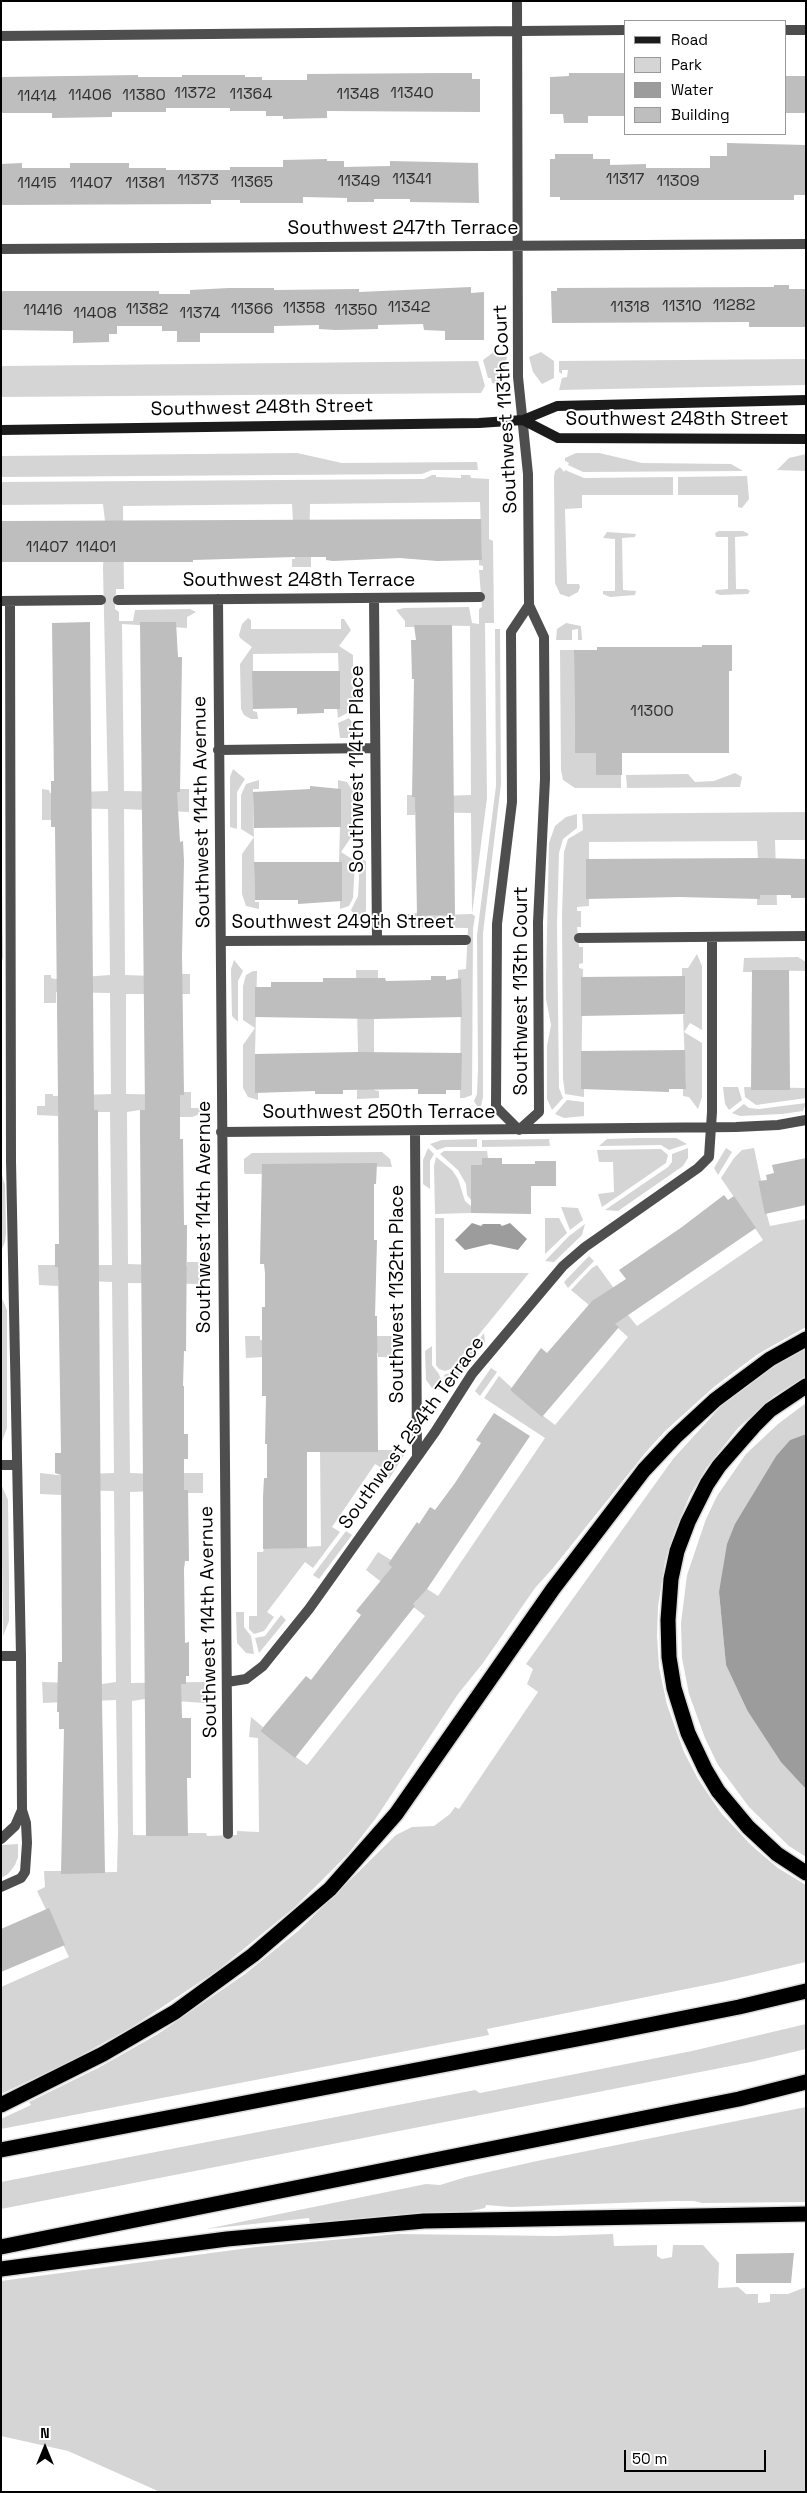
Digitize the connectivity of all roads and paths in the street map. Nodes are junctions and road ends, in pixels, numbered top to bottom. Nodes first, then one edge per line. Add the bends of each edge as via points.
1 (517, 1) edge
2 (517, 30) junction
3 (624, 30) edge
4 (787, 30) edge
5 (806, 30) edge
6 (1, 36) edge
7 (806, 244) edge
8 (518, 246) junction
9 (1, 249) edge
10 (806, 400) edge
11 (523, 420) junction
12 (1, 430) edge
13 (806, 439) edge
14 (480, 597) dead end
15 (374, 598) junction
16 (218, 599) junction
17 (101, 600) dead end
18 (118, 600) dead end
19 (6, 601) edge
20 (529, 605) junction
21 (375, 748) junction
22 (218, 750) junction
23 (6, 792) edge
24 (806, 936) edge
25 (712, 937) junction
26 (579, 938) dead end
27 (377, 940) junction
28 (466, 940) dead end
29 (221, 941) junction
30 (6, 987) edge
31 (6, 1116) edge
32 (806, 1120) edge
33 (711, 1127) junction
34 (518, 1130) junction
35 (221, 1132) junction
36 (415, 1132) junction
37 (6, 1146) edge
38 (1, 1274) edge
39 (13, 1274) junction
40 (806, 1338) edge
41 (806, 1386) edge
42 (417, 1456) junction
43 (1, 1465) edge
44 (18, 1465) junction
45 (1, 1656) edge
46 (21, 1656) junction
47 (227, 1682) junction
48 (22, 1810) junction
49 (228, 1834) dead end
50 (1, 1839) edge
51 (806, 1873) edge
52 (1, 1886) edge
53 (806, 1991) edge
54 (806, 2082) edge
55 (1, 2105) edge
56 (1, 2150) edge
57 (806, 2214) edge
58 (1, 2247) edge
59 (1, 2269) edge

1 - 2 street, Southwest 113th Court
2 - 3 street
2 - 6 street
2 - 8 street, Southwest 113th Court
4 - 5 street
7 - 8 street, Southwest 247th Terrace
8 - 9 street, Southwest 247th Terrace
8 - 11 street, Southwest 113th Court via 518,378
10 - 11 street, Southwest 248th Street via 557,406
11 - 12 street, Southwest 248th Street
11 - 13 street, Southwest 248th Street via 558,438
11 - 20 street, Southwest 113th Court via 528,474
14 - 15 street, Southwest 248th Terrace
15 - 16 street, Southwest 248th Terrace
15 - 21 street, Southwest 114th Place
16 - 18 street, Southwest 248th Terrace
16 - 22 street, Southwest 114th Avernue
17 - 19 street
19 - 23 street
20 - 34 street, Southwest 113th Court via 544,637 545,779 538,922 539,1112
20 - 34 street, Southwest 113th Court via 511,632 512,802 497,924 496,1107
21 - 22 street
21 - 27 street, Southwest 114th Place
22 - 29 street, Southwest 114th Avernue
23 - 30 street
24 - 25 street
25 - 26 street
25 - 33 street, Southwest 254th Terrace
27 - 28 street, Southwest 249th Street
27 - 29 street, Southwest 249th Street
29 - 35 street, Southwest 114th Avernue
30 - 31 street
31 - 37 street
32 - 33 street, Southwest 250th Terrace via 778,1125
33 - 34 street, Southwest 250th Terrace
33 - 42 street, Southwest 254th Terrace via 711,1152 703,1165 585,1247 563,1266 472,1374
34 - 36 street, Southwest 250th Terrace
35 - 36 street, Southwest 250th Terrace
35 - 47 street, Southwest 114th Avernue
36 - 42 street, Southwest 1132th Place
37 - 39 street
38 - 39 street
39 - 44 street
40 - 55 highway via 770,1359 715,1400 644,1470 553,1588 396,1814 330,1889 253,1955 175,2012 110,2050
41 - 51 highway via 770,1410 719,1466 707,1484 677,1551 668,1620 674,1688 688,1733 705,1770 732,1809 755,1834 777,1854
42 - 47 street, Southwest 254th Terrace via 302,1618 263,1666 246,1679
43 - 44 street
44 - 46 street
45 - 46 street
46 - 48 street
47 - 49 street, Southwest 114th Avernue
48 - 50 street via 15,1826
48 - 52 street via 28,1836 27,1866 22,1878
53 - 56 highway via 603,2034
54 - 58 highway via 729,2101
57 - 59 highway via 424,2221 227,2239

